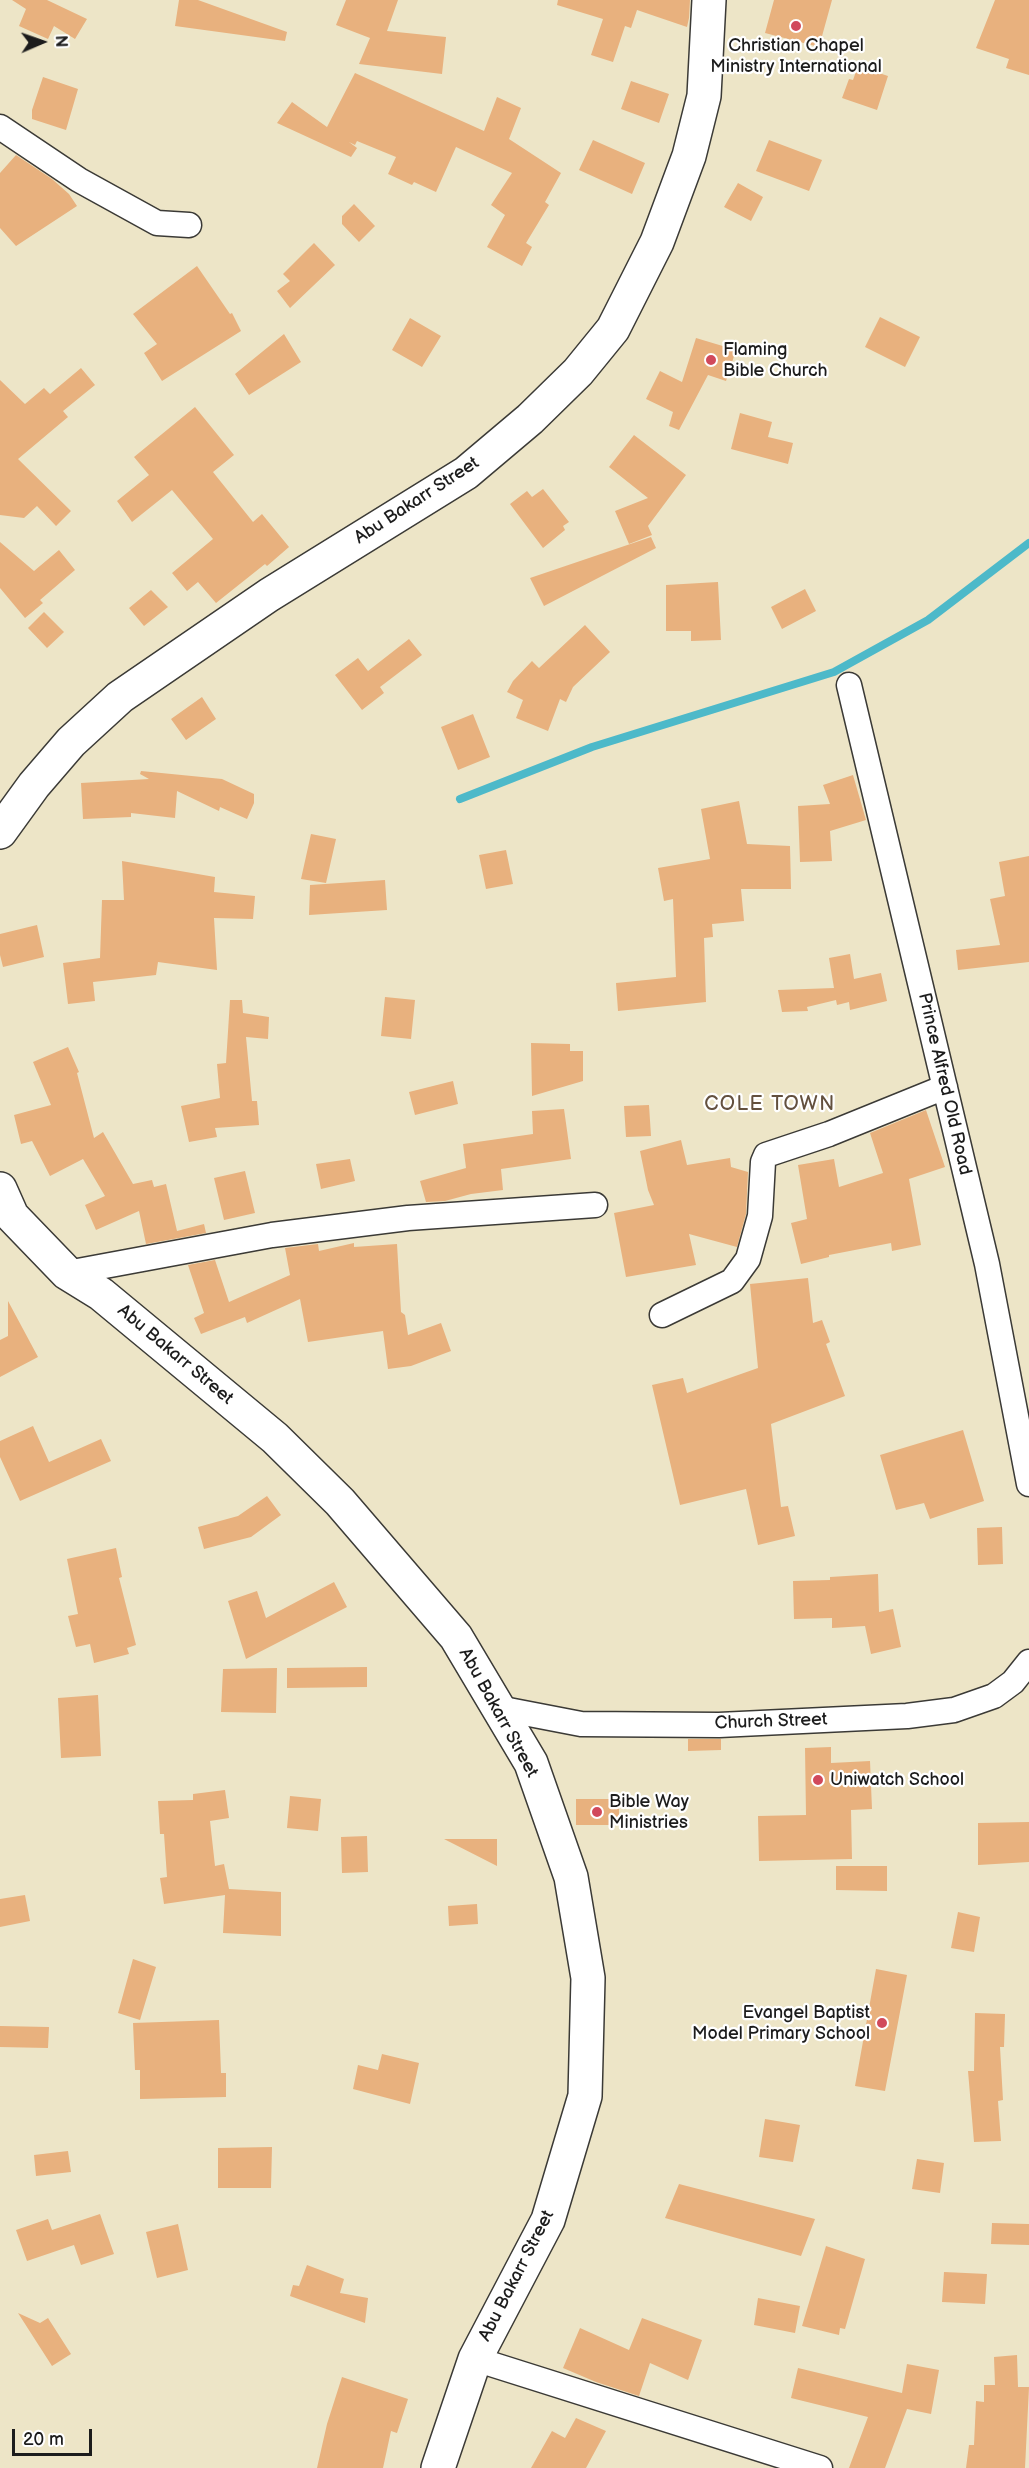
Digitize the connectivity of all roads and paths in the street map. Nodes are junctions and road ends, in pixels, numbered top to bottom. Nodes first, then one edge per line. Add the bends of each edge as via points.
1 (709, 0) edge
2 (0, 127) edge
3 (189, 225) dead end
4 (849, 686) dead end
5 (0, 832) edge
6 (945, 1086) junction
7 (0, 1189) edge
8 (595, 1205) dead end
9 (66, 1273) junction
10 (662, 1315) dead end
11 (1029, 1484) edge
12 (1029, 1662) edge
13 (498, 1708) junction
14 (475, 2359) junction
15 (438, 2468) edge
16 (820, 2468) edge

1 - 5 street, Abu Bakarr Street via 704,96 689,156 657,242 613,329 578,372 466,473 269,595 120,697 70,742
2 - 3 street via 79,180 157,223
4 - 6 street, Prince Alfred Old Road
6 - 10 street via 829,1134 766,1155 760,1216 748,1259 732,1281
6 - 11 street, Prince Alfred Old Road via 987,1264
7 - 9 street, Abu Bakarr Street via 12,1216
8 - 9 street via 408,1218 283,1234
9 - 13 street, Abu Bakarr Street via 101,1294 275,1438 340,1502 456,1637
12 - 13 street, Church Street via 994,1696 954,1710 907,1716 719,1725 581,1724
13 - 14 street, Abu Bakarr Street via 531,1763 571,1876 588,1978 585,2096 548,2220
14 - 15 street, Abu Bakarr Street
14 - 16 street

